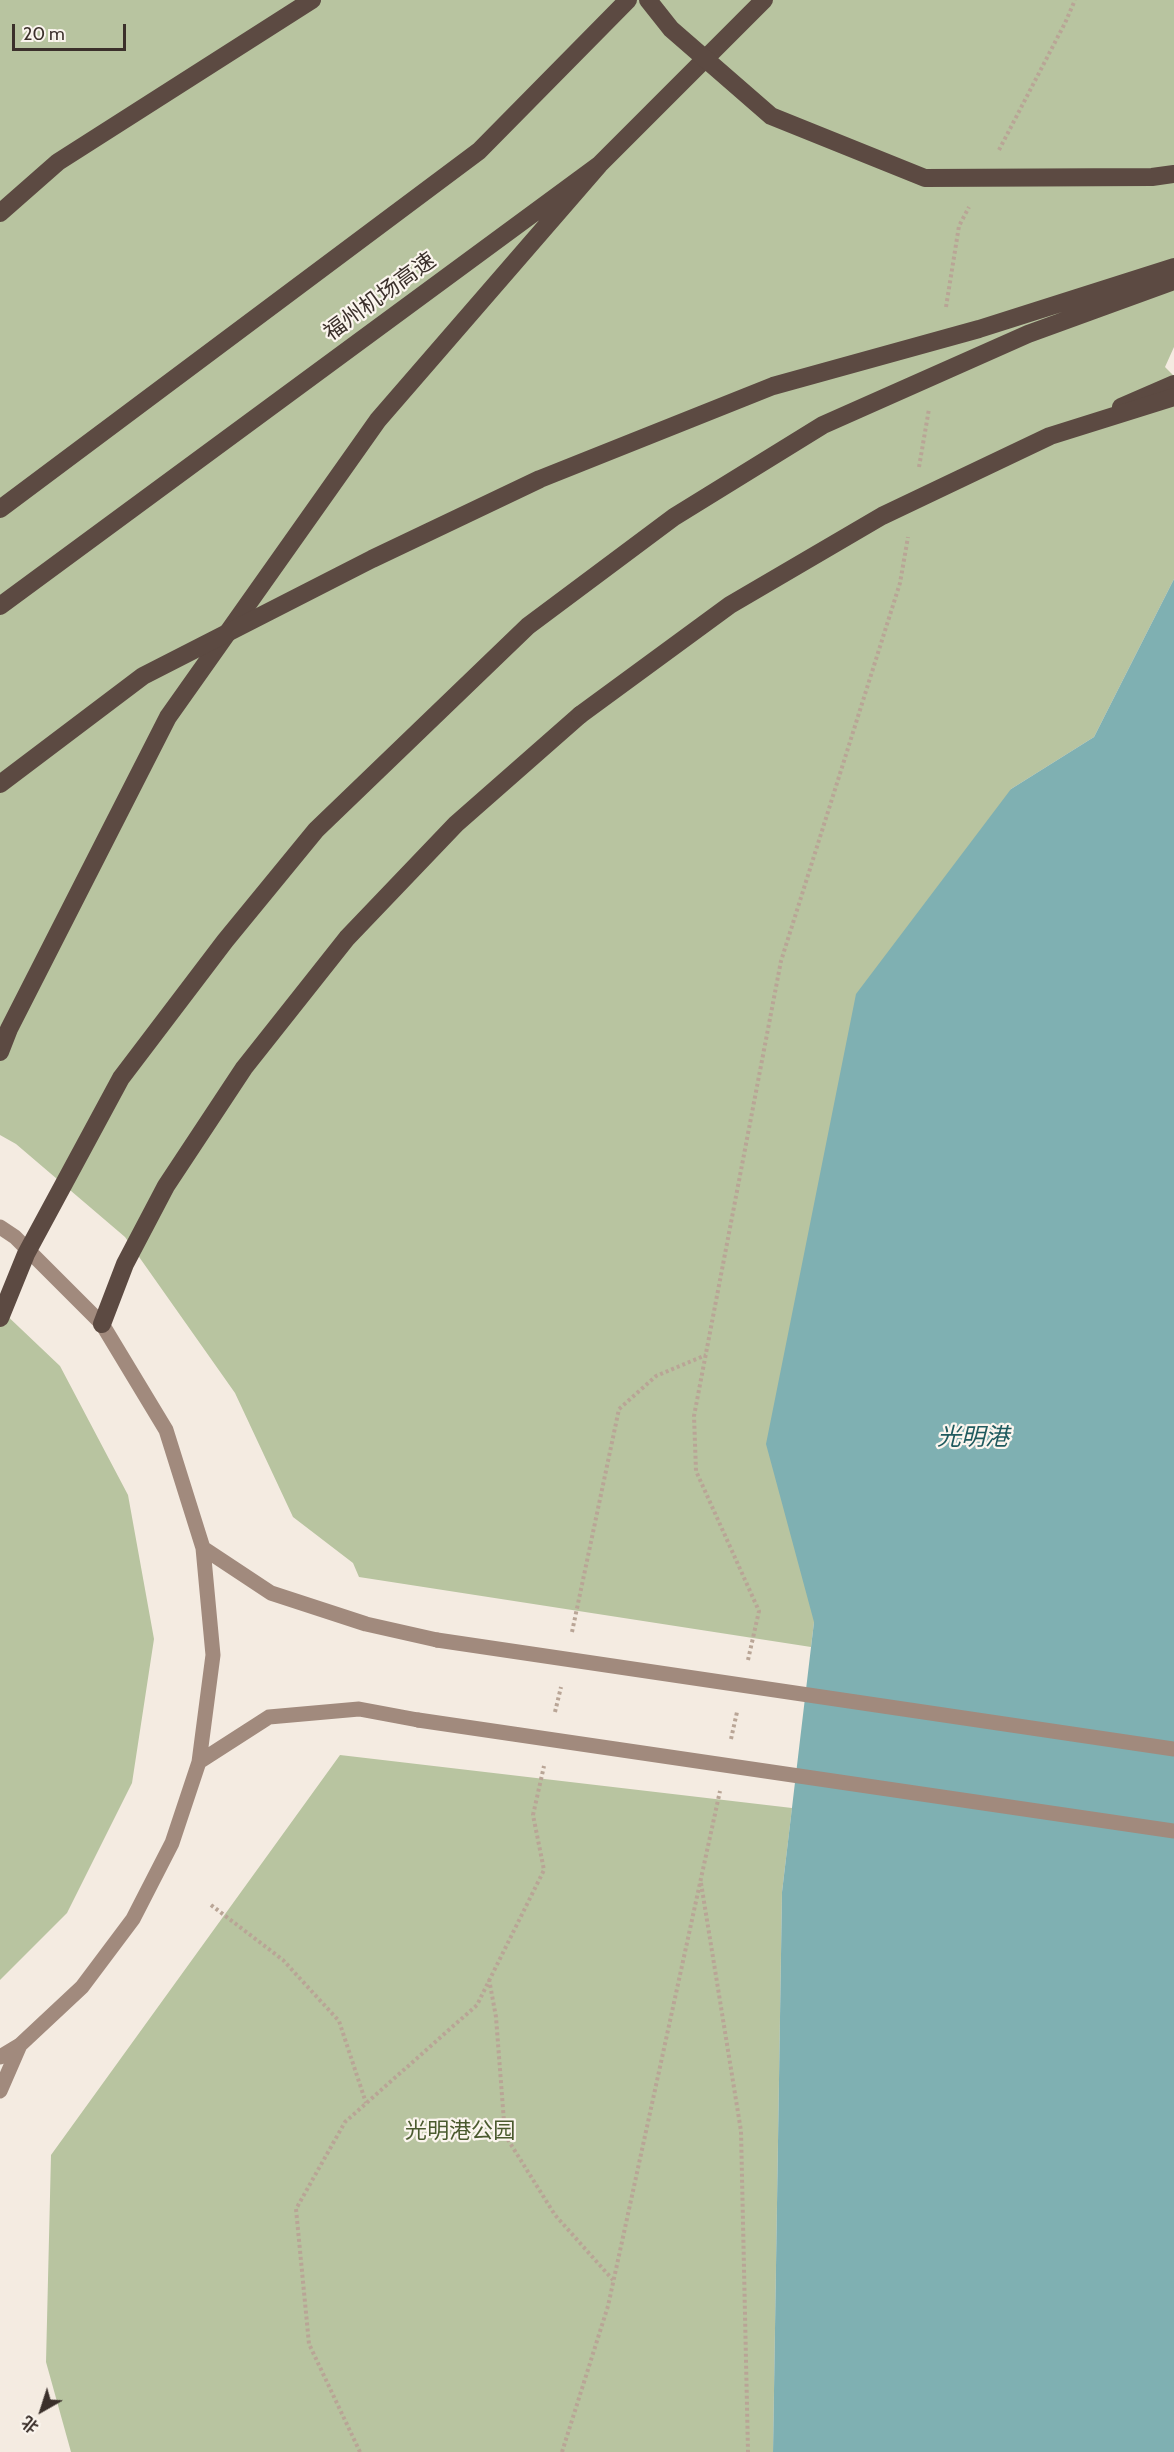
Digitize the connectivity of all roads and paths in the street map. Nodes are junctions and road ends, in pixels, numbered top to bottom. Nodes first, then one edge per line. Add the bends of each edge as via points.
1 (312, 0) edge
2 (628, 0) edge
3 (648, 0) edge
4 (764, 0) edge
5 (1074, 0) edge
6 (996, 155) dead end
7 (599, 165) junction
8 (1174, 174) edge
9 (970, 206) dead end
10 (0, 213) edge
11 (1174, 267) edge
12 (1174, 281) edge
13 (944, 318) dead end
14 (1174, 384) edge
15 (1174, 397) edge
16 (931, 399) dead end
17 (1050, 436) junction
18 (919, 468) dead end
19 (0, 509) edge
20 (910, 526) dead end
21 (0, 606) edge
22 (0, 784) edge
23 (0, 1052) edge
24 (0, 1227) edge
25 (0, 1317) edge
26 (102, 1324) junction
27 (706, 1355) junction
28 (203, 1548) junction
29 (572, 1633) dead end
30 (746, 1669) dead end
31 (562, 1678) dead end
32 (738, 1704) dead end
33 (555, 1713) dead end
34 (1174, 1749) edge
35 (728, 1751) dead end
36 (545, 1758) dead end
37 (199, 1762) junction
38 (721, 1786) dead end
39 (1174, 1832) edge
40 (700, 1879) junction
41 (211, 1905) dead end
42 (489, 1979) junction
43 (20, 2045) junction
44 (0, 2057) edge
45 (0, 2091) edge
46 (366, 2103) junction
47 (613, 2281) junction
48 (360, 2452) edge
49 (562, 2452) edge
50 (748, 2452) edge

1 - 10 highway via 58,162
2 - 19 highway via 478,151
3 - 8 highway, bridge via 671,28 771,116 925,178
4 - 7 highway, 福州机场高速
5 - 6 path
7 - 21 highway, 福州机场高速
7 - 23 highway, bridge via 378,420 168,717
9 - 13 path via 959,226
11 - 22 highway, bridge via 979,329 774,386 540,479 372,559 143,676
12 - 25 highway, bridge via 1028,334 823,425 674,517 528,626 316,830 225,941 121,1078 26,1254
14 - 17 highway, bridge
15 - 17 highway, bridge
16 - 18 path
17 - 26 highway, bridge via 882,516 730,605 580,715 456,824 346,938 251,1059 166,1186 125,1264
20 - 27 path via 900,583 781,961
24 - 26 main road via 15,1237
26 - 28 main road via 166,1430
27 - 29 path via 656,1376 619,1410
27 - 30 path via 694,1416 696,1471 759,1611
28 - 34 main road, bridge via 271,1593 366,1624 437,1640
28 - 37 main road via 213,1655
31 - 33 path
32 - 35 path
36 - 42 path via 533,1815 544,1870
37 - 39 main road, bridge via 269,1718 359,1708
37 - 43 main road via 172,1843 133,1919 82,1987
38 - 40 path
40 - 47 path
40 - 50 path via 741,2132
41 - 46 path via 283,1960 339,2022
42 - 46 path via 477,2005
42 - 47 path via 496,2017 505,2135 555,2215
43 - 44 main road
43 - 45 main road
46 - 48 path via 345,2121 296,2209 309,2344
47 - 49 path

